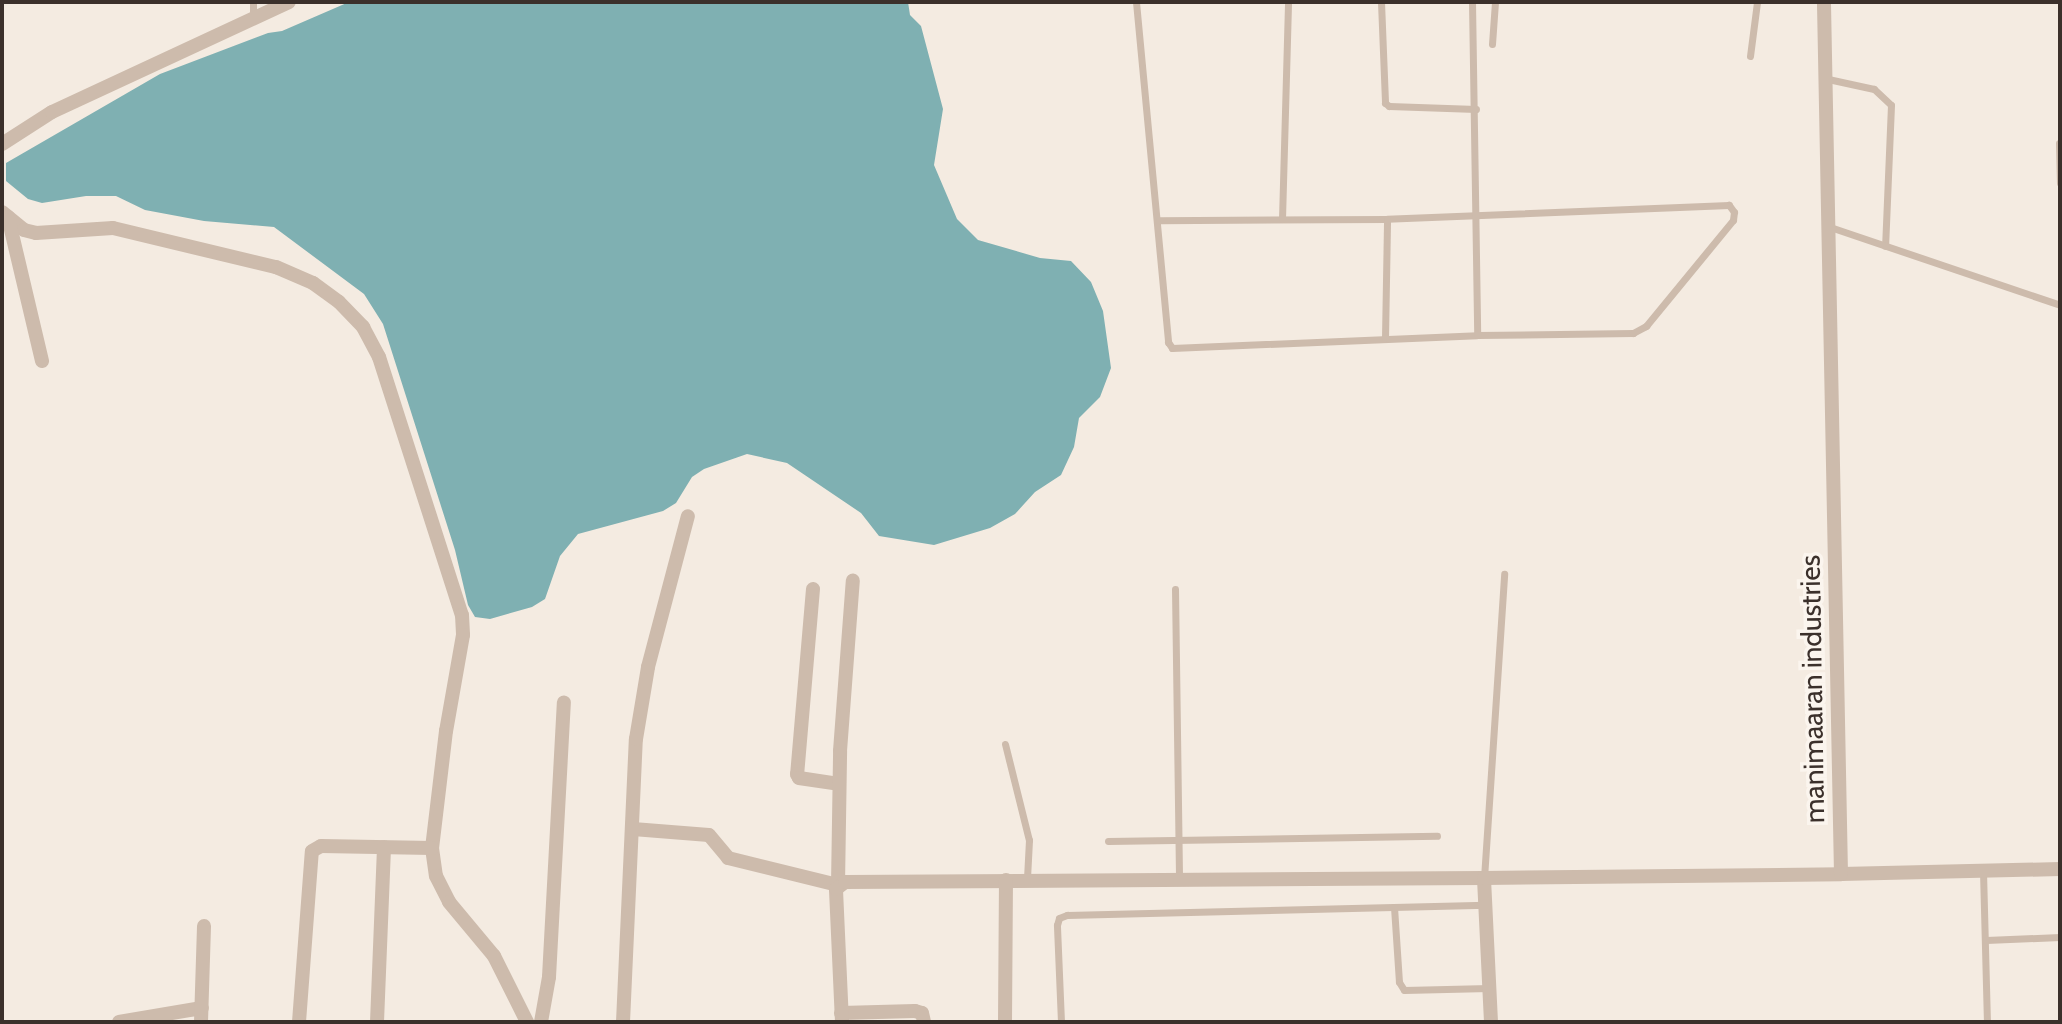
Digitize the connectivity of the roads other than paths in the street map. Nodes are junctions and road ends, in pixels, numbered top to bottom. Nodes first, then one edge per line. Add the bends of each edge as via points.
1 (253, 2) edge
2 (289, 2) edge
3 (1136, 2) edge
4 (1288, 2) edge
5 (1381, 2) edge
6 (1472, 2) edge
7 (1495, 2) edge
8 (1757, 2) edge
9 (1824, 2) edge
10 (253, 19) junction
11 (1492, 44) dead end
12 (1750, 56) dead end
13 (1828, 79) junction
14 (1476, 109) junction
15 (2059, 143) edge
16 (2, 144) edge
17 (2060, 183) edge
18 (1476, 213) junction
19 (5, 215) edge
20 (1282, 219) junction
21 (1387, 219) junction
22 (1159, 220) junction
23 (1830, 227) junction
24 (1885, 246) junction
25 (2060, 305) edge
26 (1477, 335) junction
27 (1385, 338) junction
28 (42, 361) dead end
29 (688, 516) dead end
30 (1504, 574) dead end
31 (853, 580) dead end
32 (813, 589) dead end
33 (1175, 589) dead end
34 (564, 702) dead end
35 (1005, 744) dead end
36 (839, 784) junction
37 (633, 829) junction
38 (1437, 836) dead end
39 (1108, 841) dead end
40 (1178, 841) junction
41 (384, 847) junction
42 (432, 848) junction
43 (2060, 869) edge
44 (1983, 871) junction
45 (1841, 874) junction
46 (1484, 878) junction
47 (1027, 879) junction
48 (1179, 879) junction
49 (1006, 880) junction
50 (838, 885) junction
51 (1486, 905) junction
52 (1394, 907) junction
53 (204, 926) dead end
54 (2060, 937) edge
55 (1986, 940) junction
56 (1490, 988) junction
57 (202, 1015) edge
58 (842, 1018) edge
59 (119, 1022) edge
60 (299, 1022) edge
61 (377, 1022) edge
62 (527, 1022) edge
63 (541, 1022) edge
64 (623, 1022) edge
65 (924, 1022) edge
66 (1005, 1022) edge
67 (1061, 1022) edge
68 (1491, 1022) edge
69 (1987, 1022) edge

1 - 10 lane
2 - 10 street
3 - 22 lane
4 - 20 lane
5 - 14 lane via 1385,103
6 - 14 lane
7 - 11 lane
8 - 12 lane
9 - 13 street, manimaaran industries
10 - 16 street via 52,112
13 - 23 street, manimaaran industries
13 - 24 lane via 1874,89 1891,105
14 - 18 lane
15 - 17 lane
18 - 21 lane
18 - 26 lane
18 - 26 lane via 1729,205 1734,212 1733,220 1640,331
19 - 28 street
19 - 42 street via 36,233 113,228 276,267 313,283 363,327 379,357 462,615
20 - 21 lane
20 - 22 lane
21 - 27 lane
22 - 27 lane via 1172,348
23 - 24 lane
23 - 45 street, manimaaran industries
24 - 25 lane
26 - 27 lane
29 - 37 street via 648,667 636,739
30 - 46 lane
31 - 36 street
32 - 36 street via 797,774
33 - 40 lane
34 - 63 street via 549,977
35 - 47 lane via 1029,840
36 - 50 street
37 - 50 street via 709,835 728,858
37 - 64 street
38 - 40 lane
39 - 40 lane
40 - 48 lane
41 - 42 street
41 - 60 street via 321,846 312,851
41 - 61 street
42 - 62 street via 436,876 449,902 494,956
43 - 44 street
44 - 45 street
44 - 55 lane
45 - 46 street
46 - 48 street
46 - 51 street
47 - 48 street
47 - 49 street
49 - 50 street
49 - 66 street
50 - 58 street
51 - 52 lane
51 - 56 street
52 - 56 lane via 1401,987 1411,992
52 - 67 lane via 1059,918
53 - 57 street
54 - 55 lane
55 - 69 lane
56 - 68 street
57 - 59 street
58 - 65 street via 915,1011 922,1013

